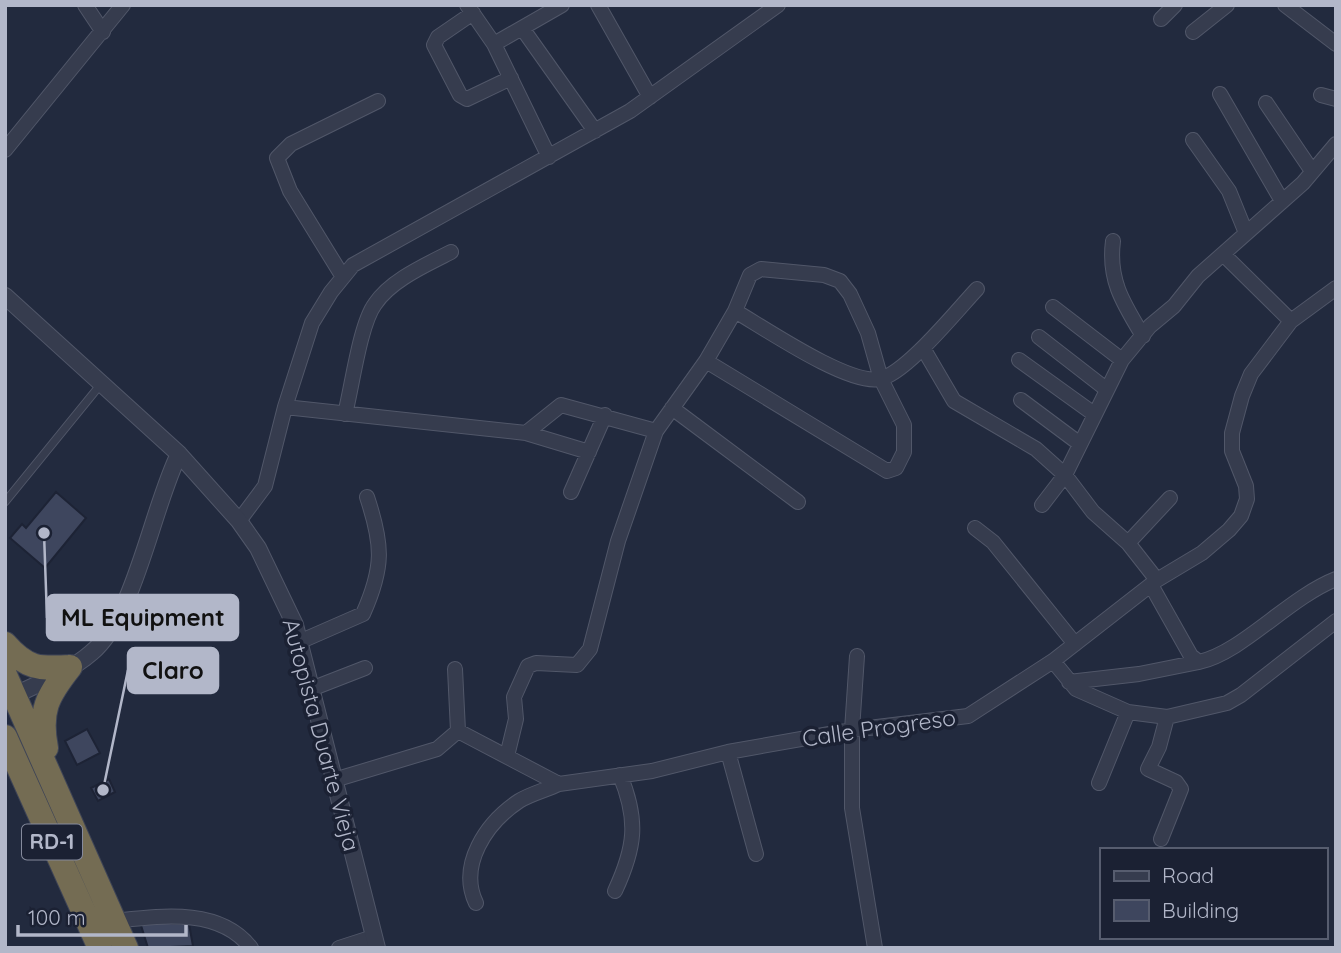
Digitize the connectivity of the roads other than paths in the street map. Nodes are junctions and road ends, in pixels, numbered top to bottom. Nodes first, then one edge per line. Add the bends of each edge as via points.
1 (85, 5) edge
2 (123, 5) edge
3 (562, 5) edge
4 (598, 5) edge
5 (778, 5) edge
6 (1175, 5) edge
7 (1227, 5) edge
8 (1285, 5) edge
9 (470, 9) edge
10 (1161, 19) dead end
11 (522, 28) junction
12 (103, 32) junction
13 (1193, 32) dead end
14 (1334, 41) edge
15 (494, 44) junction
16 (511, 78) junction
17 (1220, 93) dead end
18 (1321, 95) dead end
19 (650, 97) junction
20 (1336, 99) edge
21 (378, 101) dead end
22 (1266, 103) dead end
23 (595, 131) junction
24 (1193, 140) dead end
25 (1336, 144) edge
26 (5, 150) edge
27 (550, 157) junction
28 (1312, 171) junction
29 (1282, 201) junction
30 (1246, 233) junction
31 (1113, 241) dead end
32 (451, 252) dead end
33 (1223, 254) junction
34 (343, 277) junction
35 (1336, 288) edge
36 (977, 289) dead end
37 (5, 296) edge
38 (1053, 307) dead end
39 (736, 312) junction
40 (1291, 321) junction
41 (1143, 336) junction
42 (1039, 337) dead end
43 (923, 348) junction
44 (1020, 360) dead end
45 (1122, 360) junction
46 (706, 361) junction
47 (881, 379) junction
48 (101, 384) junction
49 (1106, 389) junction
50 (1021, 400) dead end
51 (285, 407) junction
52 (672, 408) junction
53 (345, 414) junction
54 (1094, 414) junction
55 (605, 415) junction
56 (656, 431) junction
57 (526, 433) junction
58 (1080, 444) junction
59 (589, 452) junction
60 (179, 454) junction
61 (1065, 475) junction
62 (571, 492) dead end
63 (368, 497) dead end
64 (1170, 498) dead end
65 (5, 502) edge
66 (798, 502) dead end
67 (1042, 505) dead end
68 (239, 521) junction
69 (975, 528) dead end
70 (1128, 543) junction
71 (1336, 579) edge
72 (1154, 582) junction
73 (1336, 621) edge
74 (299, 642) junction
75 (5, 644) edge
76 (1075, 644) junction
77 (857, 656) dead end
78 (1053, 662) junction
79 (1199, 662) junction
80 (70, 667) junction
81 (365, 668) dead end
82 (454, 668) dead end
83 (1069, 682) junction
84 (311, 689) junction
85 (8, 690) edge
86 (1128, 712) junction
87 (1167, 717) junction
88 (852, 730) junction
89 (458, 732) junction
90 (5, 737) edge
91 (728, 752) junction
92 (507, 756) junction
93 (5, 760) edge
94 (620, 775) junction
95 (334, 780) junction
96 (52, 781) junction
97 (1099, 783) dead end
98 (559, 785) junction
99 (29, 790) junction
100 (1161, 839) dead end
101 (755, 854) dead end
102 (615, 891) dead end
103 (476, 903) dead end
104 (114, 920) junction
105 (375, 942) edge
106 (100, 948) edge
107 (126, 948) edge
108 (251, 948) edge
109 (339, 948) edge
110 (875, 948) edge

1 - 12 street
2 - 12 street
3 - 11 street
4 - 19 street
5 - 19 street
6 - 10 street
7 - 13 street
8 - 14 street
9 - 15 street
9 - 16 street via 434,46 460,95 467,99
11 - 15 street
11 - 23 street
12 - 26 street
15 - 16 street
16 - 27 street
17 - 29 street
18 - 20 street
19 - 23 street
21 - 34 street via 291,144 277,158 290,191
22 - 28 street
23 - 27 street
24 - 30 street via 1229,191
25 - 28 street
27 - 34 street via 383,247 353,265
28 - 29 street
29 - 30 street
30 - 33 street
31 - 41 street via 1110,264 1117,290
32 - 53 street via 403,279 376,301
33 - 40 street
33 - 41 street
34 - 51 street via 312,323
35 - 40 street, Calle Progreso
36 - 43 street
37 - 48 street, Autopista Duarte Vieja
38 - 45 street
39 - 46 street
39 - 47 street via 851,377
39 - 47 street via 744,283 761,269 824,275 840,281 868,333
40 - 72 street, Calle Progreso via 1251,374 1232,433 1232,451 1246,485 1241,516 1202,552
41 - 45 street
42 - 49 street
43 - 47 street
43 - 61 street via 954,401 1036,449
44 - 54 street
45 - 49 street
46 - 47 street via 887,471 896,468 904,452 904,425
46 - 52 street
48 - 60 street, Autopista Duarte Vieja
48 - 65 lane
49 - 54 street
50 - 58 street
51 - 53 street
51 - 68 street via 265,486
52 - 56 street
52 - 66 street
53 - 57 street
54 - 58 street
55 - 56 street
55 - 57 street via 561,405
55 - 59 street
56 - 92 street via 618,541 590,649 577,664 528,666 514,697 513,737
57 - 59 street
58 - 61 street
59 - 62 street
60 - 68 street, Autopista Duarte Vieja
60 - 80 street via 114,625 90,654
61 - 67 street
61 - 70 street via 1093,512
63 - 74 street via 381,556 363,614
64 - 70 street
68 - 74 street, Autopista Duarte Vieja via 258,548
69 - 76 street via 993,542
70 - 72 street
71 - 79 street via 1317,586 1230,649
72 - 76 street, Calle Progreso
72 - 79 street via 1191,656
73 - 87 street via 1227,703
74 - 84 street, Autopista Duarte Vieja
75 - 80 highway via 37,669
76 - 78 street, Calle Progreso
77 - 88 street
78 - 83 street
78 - 88 street, Calle Progreso via 968,716
79 - 83 street
80 - 85 street
80 - 96 highway via 49,694 42,726
81 - 84 street
82 - 89 street
83 - 86 street
84 - 95 street, Autopista Duarte Vieja
85 - 96 highway, RD-1
86 - 87 street
86 - 97 street
87 - 100 street via 1148,769 1181,789
88 - 91 street, Calle Progreso
88 - 110 street via 852,808
89 - 92 street
89 - 95 street via 437,749
90 - 99 highway, RD-1
91 - 94 street, Calle Progreso
91 - 101 street
92 - 98 street
93 - 99 highway
94 - 98 street, Calle Progreso
94 - 102 street via 629,797 634,834 630,858
95 - 105 street, Autopista Duarte Vieja
96 - 104 highway, RD-1
98 - 103 street, Calle Progreso via 520,801 485,837 469,870
99 - 106 highway, RD-1
104 - 107 highway, RD-1
104 - 108 street via 198,918 232,927
105 - 109 street

